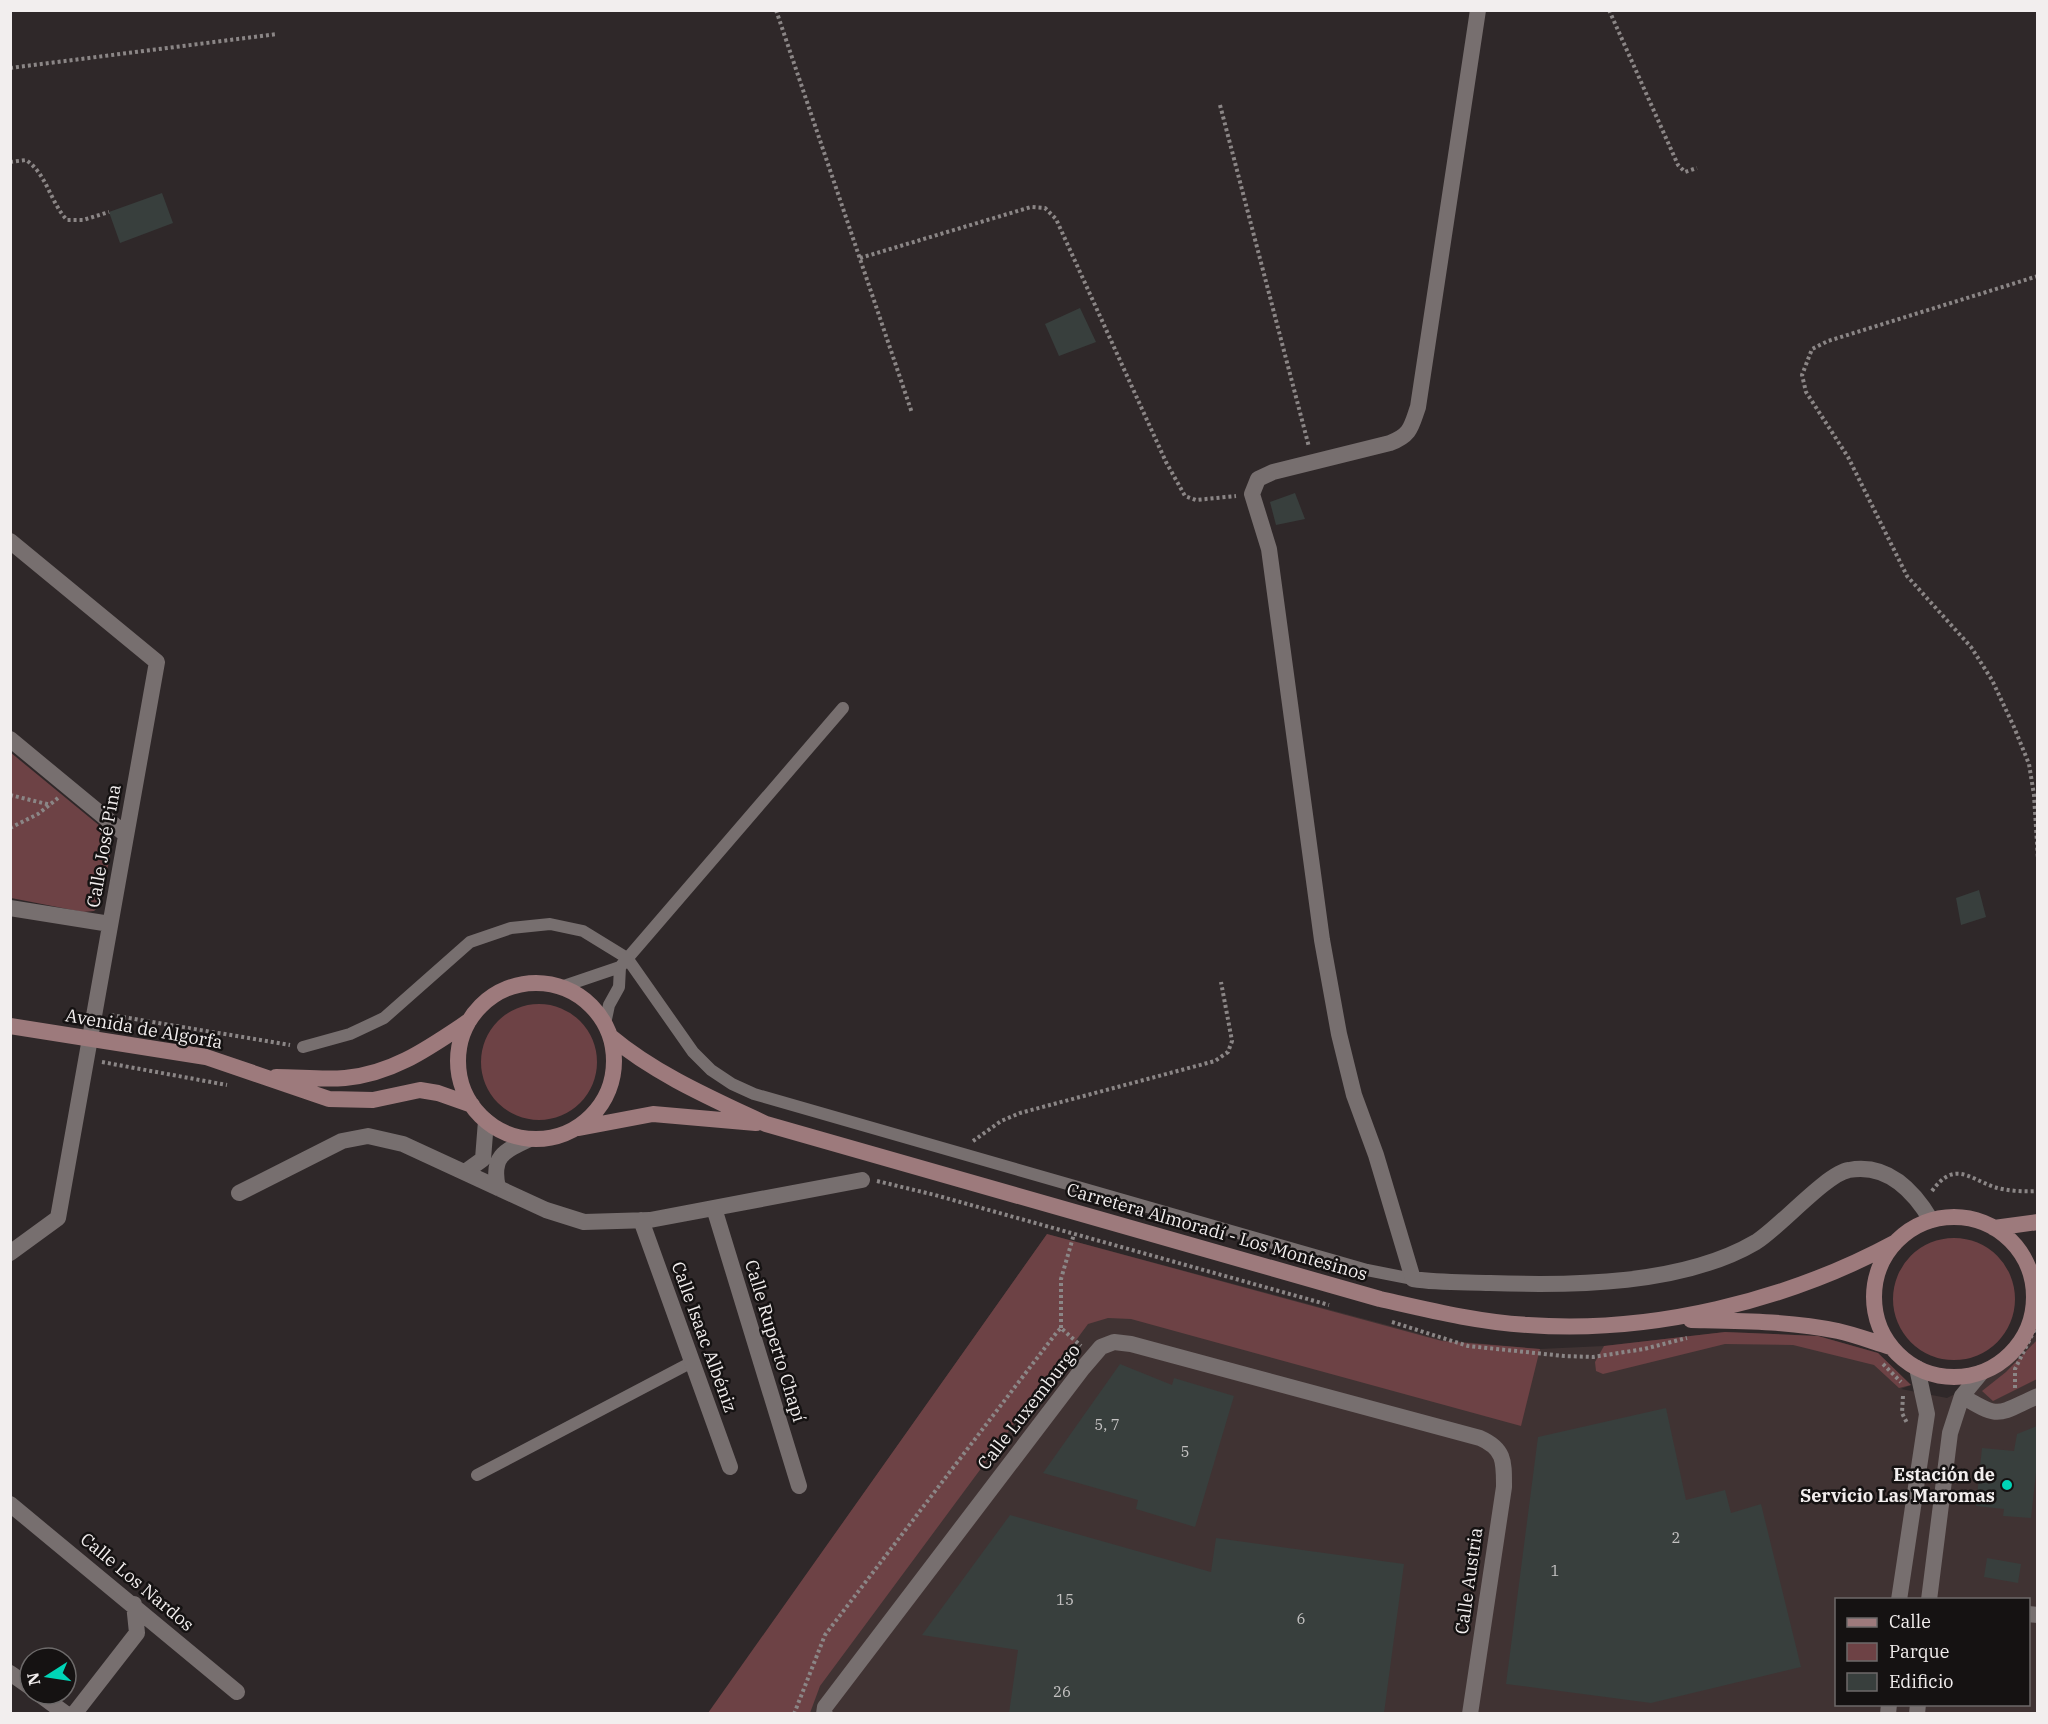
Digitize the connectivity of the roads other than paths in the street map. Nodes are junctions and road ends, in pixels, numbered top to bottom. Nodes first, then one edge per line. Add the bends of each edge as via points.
1 (1478, 10) edge
2 (10, 541) edge
3 (843, 708) dead end
4 (10, 739) edge
5 (125, 834) junction
6 (10, 908) edge
7 (110, 924) junction
8 (624, 963) junction
9 (561, 987) junction
10 (469, 1021) junction
11 (10, 1026) edge
12 (608, 1030) junction
13 (90, 1038) junction
14 (303, 1047) road end
15 (269, 1077) junction
16 (472, 1105) junction
17 (486, 1121) junction
18 (766, 1124) junction
19 (575, 1129) junction
20 (530, 1139) junction
21 (465, 1172) junction
22 (862, 1180) road end
23 (498, 1188) junction
24 (239, 1193) dead end
25 (714, 1208) junction
26 (641, 1220) junction
27 (1931, 1220) junction
28 (2037, 1222) edge
29 (1994, 1228) junction
30 (1896, 1242) junction
31 (10, 1253) edge
32 (1413, 1279) junction
33 (2034, 1316) edge
34 (1666, 1320) junction
35 (1891, 1347) junction
36 (692, 1362) junction
37 (1917, 1368) junction
38 (1981, 1373) junction
39 (1962, 1396) junction
40 (2037, 1396) edge
41 (1502, 1455) joint
42 (730, 1467) dead end
43 (477, 1475) dead end
44 (799, 1486) dead end
45 (10, 1504) edge
46 (1904, 1598) edge
47 (1929, 1598) edge
48 (134, 1604) junction
49 (237, 1692) dead end
50 (74, 1713) edge
51 (824, 1713) edge
52 (1470, 1713) edge

1 - 32 street via 1418,407 1411,428 1405,437 1390,443 1273,472 1258,479 1252,494 1269,549 1322,940 1339,1034 1354,1095
2 - 5 street, Calle José Pina via 157,662
3 - 8 lane
4 - 5 street
5 - 7 street, Calle José Pina
6 - 7 street
7 - 13 street, Calle José Pina
8 - 9 lane
8 - 12 lane via 619,987 609,1005
8 - 14 lane via 583,931 549,924 511,928 470,942 384,1018 350,1034
8 - 32 lane via 693,1052 732,1084 958,1153 1367,1270
9 - 10 main road via 531,983 502,991 483,1004
9 - 12 main road via 586,1001
10 - 15 main road, Avenida de Algorfa via 412,1059 374,1072 324,1079
10 - 16 main road via 462,1038 459,1072
11 - 13 main road, Avenida de Algorfa
12 - 18 main road, Carretera Almoradí - Los Montesinos via 627,1050 707,1096
12 - 19 main road via 615,1063 610,1089 596,1112
13 - 15 main road, Avenida de Algorfa via 206,1058
13 - 31 street, Calle José Pina via 58,1218
15 - 16 main road, Avenida de Algorfa via 329,1099 374,1100 420,1090
16 - 17 main road
17 - 20 main road via 514,1136
17 - 21 street via 483,1159
18 - 19 main road, Carretera Almoradí - Los Montesinos via 653,1114
18 - 34 main road, Carretera Almoradí - Los Montesinos via 1380,1299 1471,1319 1573,1327
19 - 20 main road via 561,1136
20 - 23 street via 500,1157 496,1164
21 - 23 street
21 - 24 street via 403,1144 368,1136 342,1141
22 - 25 street
23 - 26 street via 564,1218
25 - 26 street
25 - 44 street, Calle Ruperto Chapí
26 - 36 street, Calle Isaac Albéniz
27 - 29 main road via 1963,1217
27 - 30 main road
27 - 32 street via 1903,1185 1883,1172 1846,1170 1827,1181 1759,1240 1702,1264 1602,1283
28 - 29 main road
29 - 33 main road via 2010,1240 2028,1267
30 - 34 main road, Carretera Almoradí - Los Montesinos via 1857,1263 1754,1299
30 - 35 main road via 1877,1275 1874,1293 1875,1312
33 - 38 main road via 2012,1352
34 - 35 main road, Carretera Almoradí - Los Montesinos via 1807,1326
35 - 37 main road
36 - 42 street, Calle Isaac Albéniz
36 - 43 lane
37 - 38 main road via 1948,1377
37 - 46 street via 1927,1414
38 - 39 street
39 - 40 street via 1991,1413
39 - 47 street via 1946,1457
41 - 51 street, Calle Luxemburgo via 1494,1444 1480,1438 1114,1342 1101,1347 1091,1358
41 - 52 street, Calle Austria via 1504,1487
45 - 48 street, Calle Los Nardos
48 - 49 street, Calle Los Nardos
48 - 50 street via 137,1633

